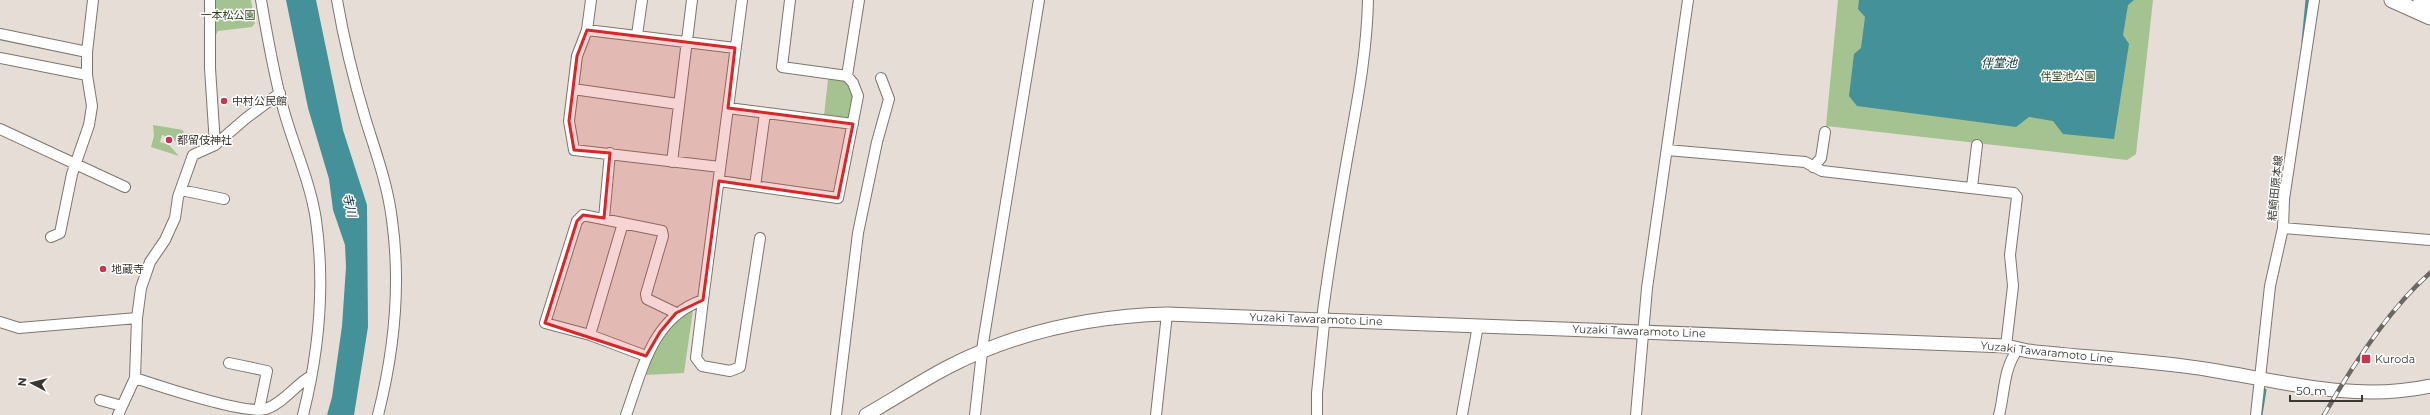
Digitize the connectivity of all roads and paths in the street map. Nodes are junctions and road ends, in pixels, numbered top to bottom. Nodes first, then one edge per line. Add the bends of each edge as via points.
1 (93, 0) edge
2 (210, 0) edge
3 (261, 0) edge
4 (337, 0) edge
5 (591, 0) edge
6 (642, 0) edge
7 (692, 0) edge
8 (742, 0) edge
9 (790, 0) edge
10 (859, 0) edge
11 (1039, 0) edge
12 (1368, 0) edge
13 (1688, 0) edge
14 (2314, 0) edge
15 (2392, 0) edge
16 (2421, 0) edge
17 (2430, 2) edge
18 (2430, 17) edge
19 (587, 30) junction
20 (0, 34) edge
21 (637, 36) junction
22 (687, 43) junction
23 (735, 48) junction
24 (87, 52) junction
25 (0, 58) edge
26 (87, 75) junction
27 (847, 76) junction
28 (881, 78) dead end
29 (573, 89) junction
30 (280, 93) junction
31 (678, 104) junction
32 (728, 108) junction
33 (765, 113) junction
34 (853, 124) junction
35 (0, 129) edge
36 (1825, 132) dead end
37 (215, 145) junction
38 (1977, 145) dead end
39 (1667, 150) junction
40 (610, 153) junction
41 (672, 162) junction
42 (76, 163) junction
43 (720, 167) junction
44 (1813, 167) junction
45 (719, 181) junction
46 (756, 186) junction
47 (125, 187) dead end
48 (1972, 187) junction
49 (181, 190) junction
50 (224, 199) dead end
51 (604, 218) junction
52 (623, 223) junction
53 (2285, 228) junction
54 (51, 237) dead end
55 (760, 238) dead end
56 (2430, 240) edge
57 (703, 300) junction
58 (676, 313) junction
59 (1167, 314) junction
60 (137, 318) junction
61 (1322, 319) junction
62 (0, 322) edge
63 (1481, 326) junction
64 (1644, 331) junction
65 (590, 335) junction
66 (2012, 348) junction
67 (982, 352) junction
68 (646, 356) junction
69 (229, 363) dead end
70 (311, 376) junction
71 (136, 378) junction
72 (2260, 379) junction
73 (2430, 386) edge
74 (100, 400) dead end
75 (120, 410) edge
76 (259, 410) junction
77 (303, 415) edge
78 (378, 415) edge
79 (626, 415) edge
80 (836, 415) edge
81 (866, 415) edge
82 (975, 415) edge
83 (1156, 415) edge
84 (1317, 415) edge
85 (1462, 415) edge
86 (1636, 415) edge
87 (1999, 415) edge
88 (2256, 415) edge

1 - 24 street
2 - 37 street via 210,68
3 - 30 street
4 - 78 street via 355,84 383,176 392,220 396,276 395,313 393,339
5 - 19 street
6 - 21 street
7 - 22 street
8 - 23 street
9 - 27 street via 782,67
10 - 27 street
11 - 67 street
12 - 61 street via 1367,39
13 - 39 street
14 - 53 street, 結崎田原本線 via 2284,199
15 - 18 highway
16 - 17 highway
19 - 21 street
19 - 29 street via 578,56
20 - 24 street
21 - 22 street
22 - 23 street
22 - 31 street
23 - 32 street
24 - 26 street
25 - 26 street
26 - 42 street via 92,106 89,125
27 - 34 street via 858,96
28 - 80 street via 889,99 858,233
29 - 31 street
29 - 40 street via 569,121 574,150
30 - 37 street via 250,114
30 - 70 street via 316,219 321,275 317,339
31 - 41 street
32 - 33 street
32 - 43 street
33 - 34 street
33 - 46 street
34 - 46 street via 838,198
35 - 42 street
36 - 44 street via 1821,158
37 - 49 street via 193,155
38 - 48 street
39 - 44 street via 1805,162
39 - 64 street via 1647,288
40 - 41 street
40 - 51 street
41 - 43 street
42 - 47 street
42 - 54 street via 60,233
43 - 45 street
44 - 48 street via 1822,171 1878,179
45 - 46 street
45 - 57 street
48 - 66 street via 2014,193 2017,197 2010,255 2013,286
49 - 50 street
49 - 60 street via 175,218 165,240 150,262 141,288
51 - 52 street
51 - 65 street via 583,215 576,221 545,323
52 - 58 street via 662,231 663,236 646,294 647,300
52 - 65 street
53 - 56 street
53 - 72 street, 結崎田原本線 via 2270,286
55 - 57 street via 740,367 730,371 702,366 696,358
57 - 58 street
58 - 68 street via 660,332
59 - 61 main road, Yuzaki Tawaramoto Line
59 - 67 main road, Yuzaki Tawaramoto Line via 1101,319 1033,334
59 - 83 street
60 - 62 street via 19,328
60 - 71 street
61 - 63 main road, Yuzaki Tawaramoto Line
61 - 84 street via 1324,324
63 - 64 main road, Yuzaki Tawaramoto Line
63 - 85 street
64 - 66 main road, Yuzaki Tawaramoto Line
64 - 86 street
65 - 68 street
66 - 72 main road, Yuzaki Tawaramoto Line via 2211,370
66 - 87 street
67 - 81 main road, Yuzaki Tawaramoto Line via 950,366
67 - 82 street
68 - 79 street
69 - 76 street via 267,371
70 - 76 street via 278,403
70 - 77 street
71 - 75 street
71 - 76 street via 240,408
72 - 73 main road, Yuzaki Tawaramoto Line via 2338,391 2384,391
72 - 88 street, 結崎田原本線
74 - 75 street

